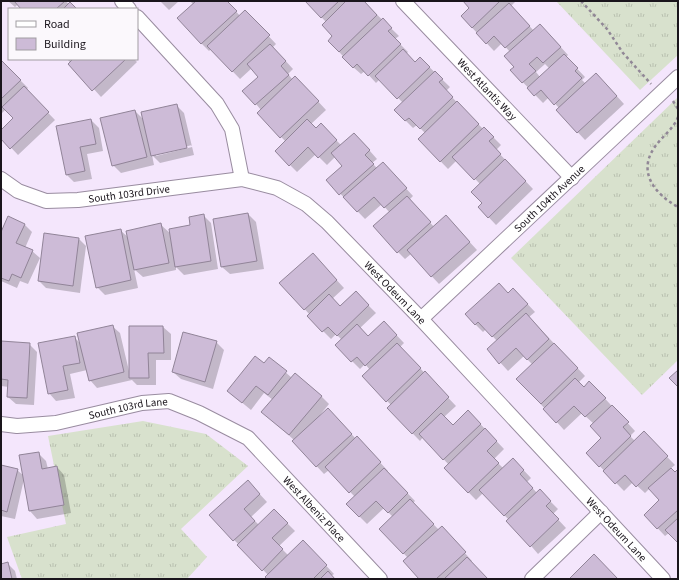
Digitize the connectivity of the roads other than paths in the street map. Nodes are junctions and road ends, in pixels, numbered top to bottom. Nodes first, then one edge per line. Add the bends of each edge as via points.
1 (403, 1) edge
2 (138, 18) edge
3 (678, 77) edge
4 (1, 178) edge
5 (572, 178) junction
6 (242, 179) junction
7 (421, 319) junction
8 (1, 424) edge
9 (248, 438) joint
10 (601, 512) junction
11 (380, 579) edge
12 (532, 579) edge
13 (663, 579) edge

1 - 5 street, West Atlantis Way
2 - 6 street via 217,104 232,129
3 - 5 street, South 104th Avenue
4 - 6 street, South 103rd Drive via 18,191 46,201 78,200
5 - 7 street, South 104th Avenue
6 - 7 street, West Odeum Lane via 277,188 306,204 327,222
7 - 10 street, West Odeum Lane
8 - 9 street, South 103rd Lane via 16,426 56,423 142,402 169,401
9 - 11 street, West Albeniz Place
10 - 12 street
10 - 13 street, West Odeum Lane

